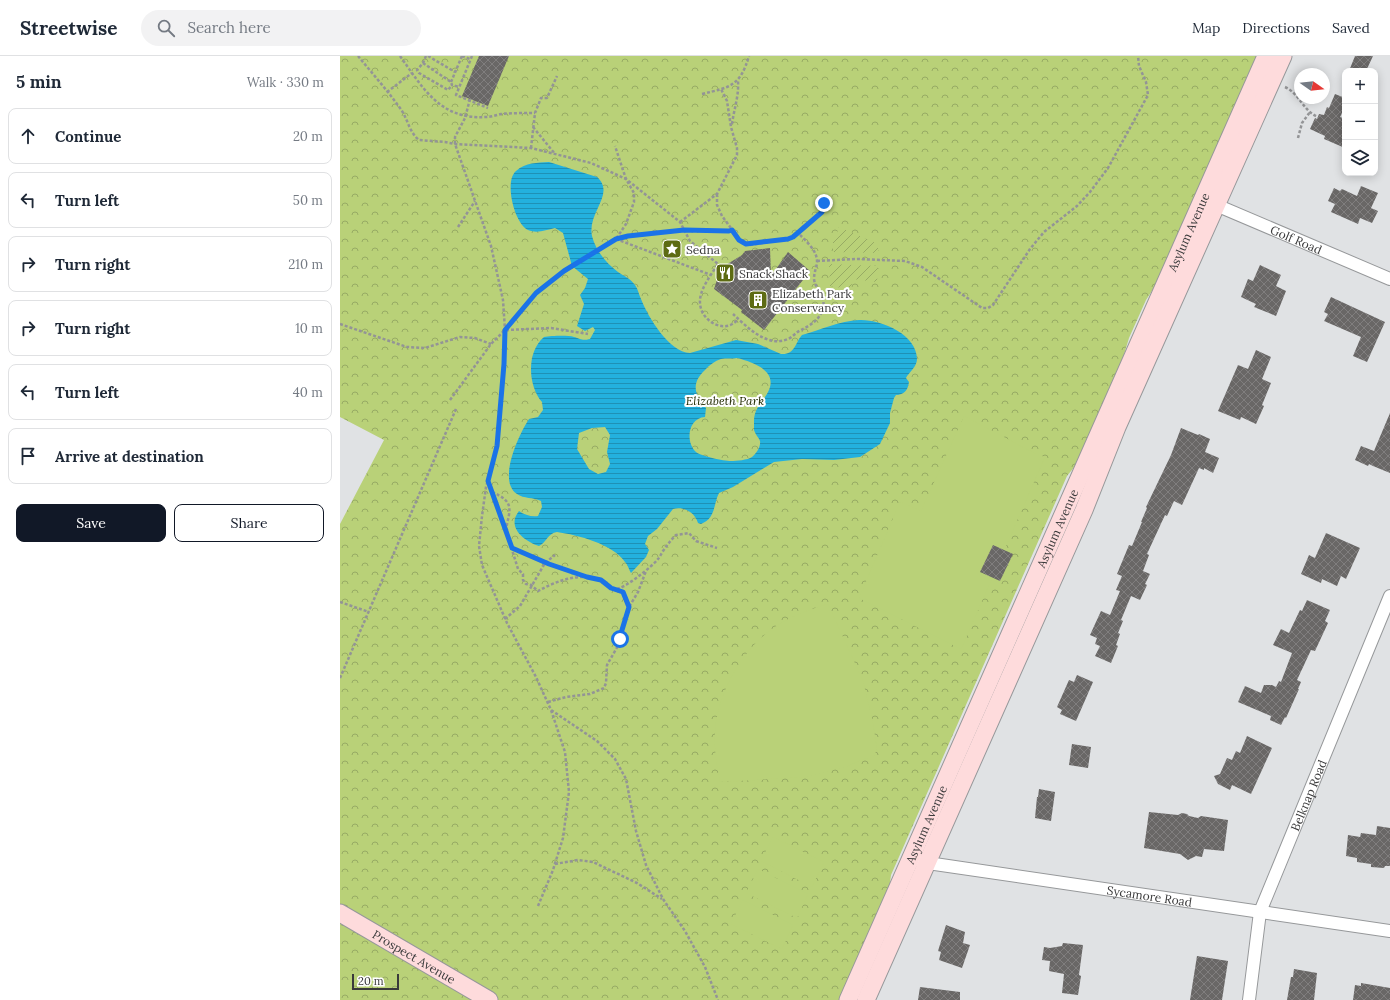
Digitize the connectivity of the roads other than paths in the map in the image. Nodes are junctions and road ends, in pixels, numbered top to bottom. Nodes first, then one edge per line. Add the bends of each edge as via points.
1 (1266, 56) edge
2 (1283, 56) edge
3 (1210, 202) junction
4 (1390, 279) edge
5 (1390, 598) edge
6 (910, 861) junction
7 (927, 863) junction
8 (1260, 912) junction
9 (340, 913) edge
10 (1390, 931) edge
11 (488, 1000) edge
12 (848, 1000) edge
13 (866, 1000) edge
14 (1249, 1000) edge

1 - 3 main road, Asylum Avenue
2 - 3 main road, Asylum Avenue
3 - 4 street, Golf Road
3 - 6 main road, Asylum Avenue
3 - 7 main road, Asylum Avenue via 1084,510
5 - 8 street, Belknap Road
6 - 7 street, Sycamore Road
6 - 12 main road, Asylum Avenue
7 - 8 street, Sycamore Road
7 - 13 main road, Asylum Avenue
8 - 10 street, Sycamore Road
8 - 14 street, Belknap Road
9 - 11 main road, Prospect Avenue

